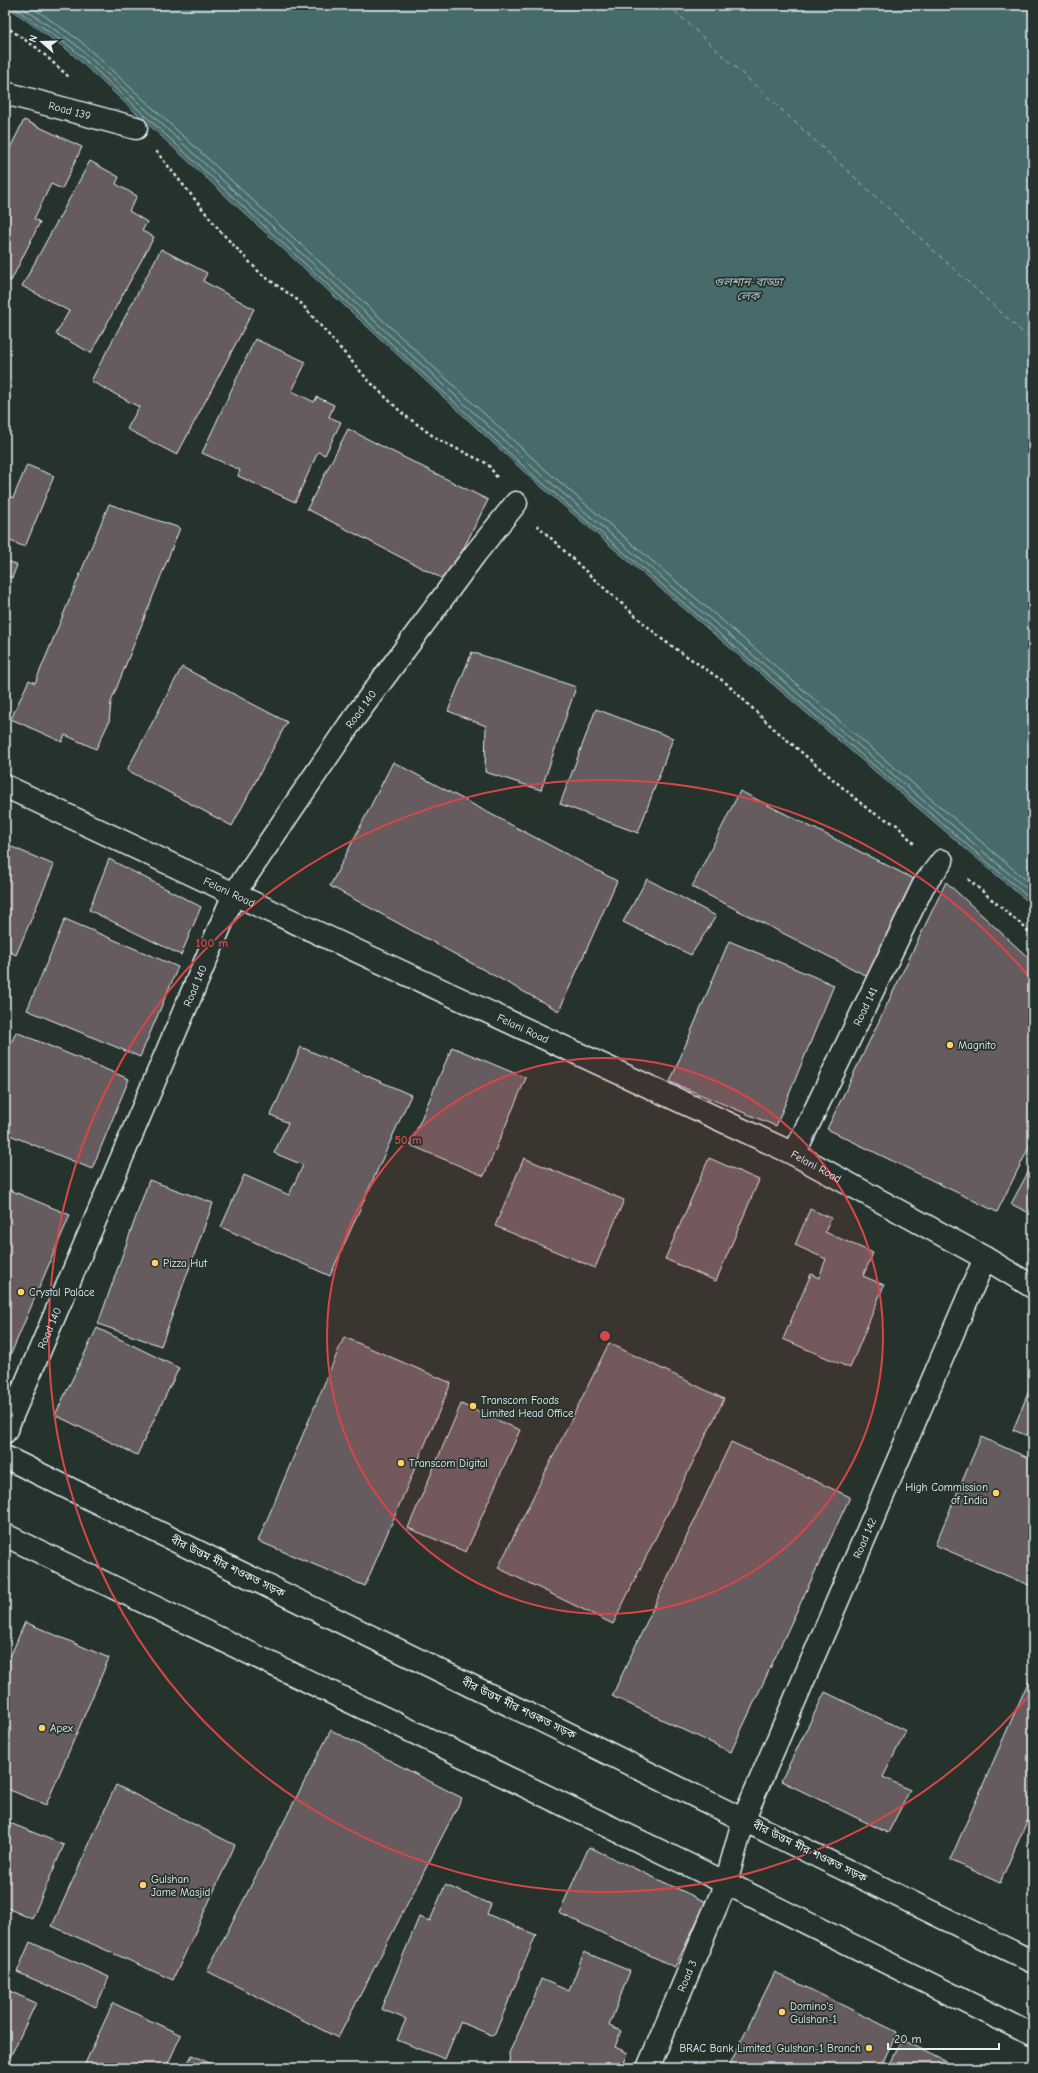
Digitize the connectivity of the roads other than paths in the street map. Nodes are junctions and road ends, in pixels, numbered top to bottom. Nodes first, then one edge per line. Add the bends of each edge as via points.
1 (5, 93) edge
2 (136, 128) dead end
3 (516, 503) dead end
4 (5, 786) edge
5 (942, 862) dead end
6 (234, 894) junction
7 (794, 1154) junction
8 (985, 1258) junction
9 (1033, 1287) edge
10 (5, 1432) edge
11 (5, 1457) edge
12 (5, 1535) edge
13 (744, 1818) junction
14 (726, 1883) junction
15 (1033, 1962) edge
16 (1033, 2035) edge
17 (648, 2068) edge

1 - 2 street, Road 139
3 - 6 street, Road 140 via 475,554 354,719
4 - 6 street, Felani Road
5 - 7 street, Road 141 via 923,886
6 - 7 street, Felani Road
6 - 10 street, Road 140
7 - 8 street, Felani Road
8 - 9 street, Felani Road
8 - 13 street, Road 142
11 - 13 street, বীর উত্তম মীর শওকত সড়ক
12 - 14 street
13 - 14 street, Road 142
13 - 15 street, বীর উত্তম মীর শওকত সড়ক
14 - 16 street
14 - 17 street, Road 3

